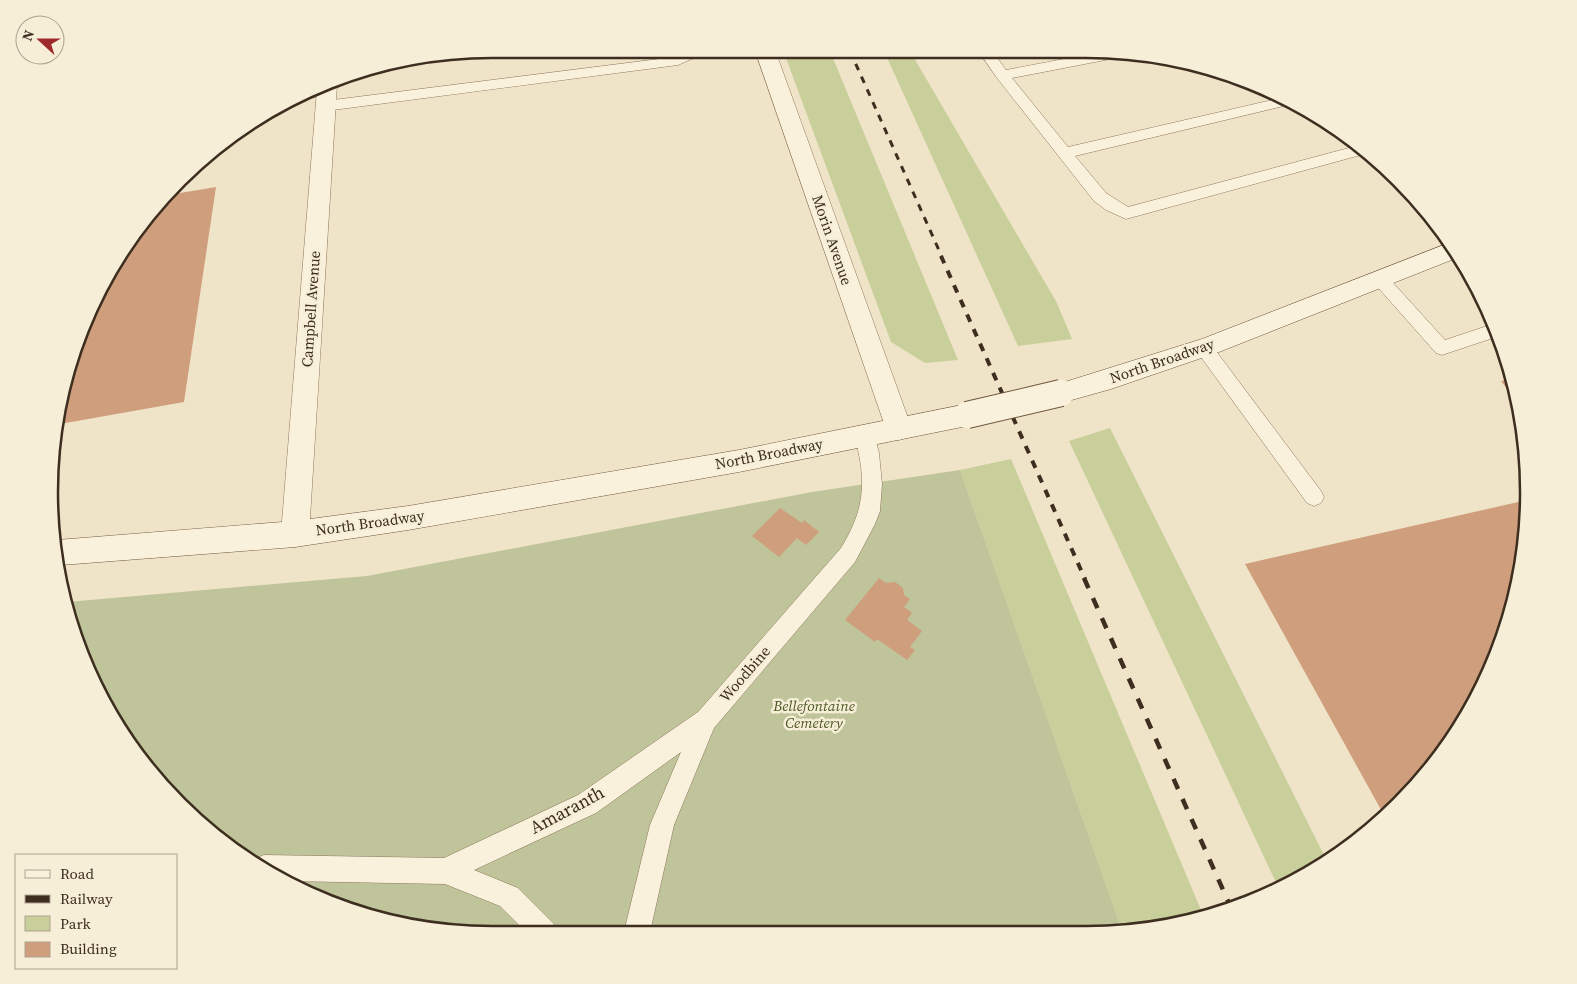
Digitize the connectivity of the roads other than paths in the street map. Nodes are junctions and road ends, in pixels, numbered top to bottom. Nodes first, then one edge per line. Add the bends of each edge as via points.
1 (684, 58) edge
2 (768, 58) edge
3 (990, 58) edge
4 (1092, 58) edge
5 (1002, 74) junction
6 (322, 94) edge
7 (1278, 103) edge
8 (1355, 151) edge
9 (1066, 154) junction
10 (1447, 253) edge
11 (1380, 280) junction
12 (1488, 332) edge
13 (1204, 348) junction
14 (899, 429) junction
15 (866, 435) junction
16 (1314, 497) dead end
17 (295, 534) junction
18 (62, 552) edge
19 (706, 720) junction
20 (275, 868) edge
21 (445, 871) junction
22 (538, 926) edge
23 (637, 926) edge

1 - 6 lane
2 - 14 main road, Morin Avenue
3 - 5 lane
4 - 5 lane
5 - 9 lane
6 - 17 main road, Campbell Avenue
7 - 9 lane
8 - 9 lane via 1126,213 1100,197
10 - 11 main road, North Broadway
11 - 12 lane via 1442,348
11 - 13 main road, North Broadway
13 - 14 main road, North Broadway, bridge via 1061,393
13 - 16 lane
14 - 15 main road, North Broadway
15 - 17 main road, North Broadway via 740,461 527,498
15 - 19 lane, Woodbine via 873,496 869,518 860,538
17 - 18 main road, North Broadway
19 - 21 lane, Amaranth via 587,804
19 - 23 lane, Woodbine via 662,825
20 - 21 lane, Amaranth
21 - 22 lane, Amaranth via 509,897

